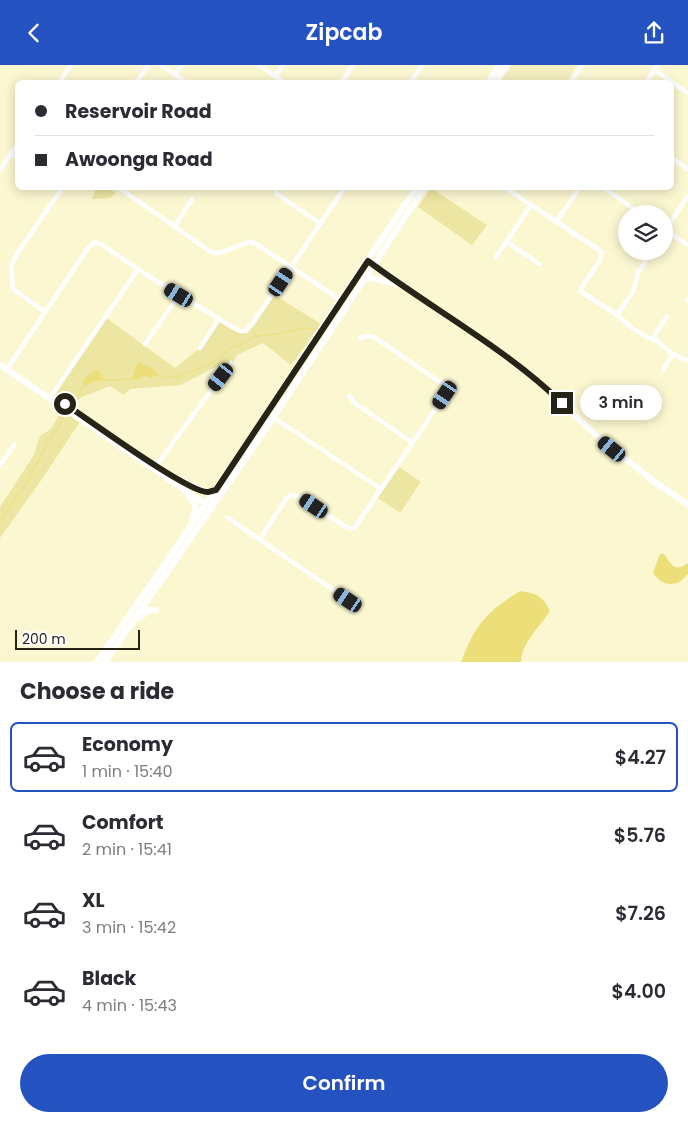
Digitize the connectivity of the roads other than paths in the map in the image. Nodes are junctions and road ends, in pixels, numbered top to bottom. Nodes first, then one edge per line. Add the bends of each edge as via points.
1 (71, 65) edge
2 (148, 65) edge
3 (161, 65) edge
4 (182, 65) edge
5 (259, 65) edge
6 (283, 65) edge
7 (353, 65) edge
8 (422, 65) edge
9 (499, 65) edge
10 (507, 65) edge
11 (582, 65) edge
12 (657, 65) edge
13 (654, 70) junction
14 (175, 75) junction
15 (275, 76) junction
16 (61, 80) edge
17 (138, 80) edge
18 (182, 80) edge
19 (281, 80) edge
20 (343, 80) edge
21 (412, 80) edge
22 (490, 80) edge
23 (497, 80) edge
24 (572, 80) edge
25 (648, 80) edge
26 (669, 80) edge
27 (674, 84) edge
28 (688, 93) edge
29 (15, 148) edge
30 (11, 154) junction
31 (15, 157) edge
32 (674, 160) edge
33 (688, 169) edge
34 (0, 170) edge
35 (60, 190) edge
36 (122, 190) edge
37 (128, 190) edge
38 (277, 190) edge
39 (343, 190) edge
40 (415, 190) edge
41 (423, 190) edge
42 (508, 190) edge
43 (578, 190) edge
44 (607, 190) edge
45 (126, 193) junction
46 (688, 196) edge
47 (192, 199) dead end
48 (531, 205) junction
49 (628, 205) edge
50 (673, 217) edge
51 (557, 221) junction
52 (321, 224) junction
53 (174, 226) junction
54 (673, 236) edge
55 (506, 242) junction
56 (688, 245) edge
57 (496, 257) dead end
58 (646, 260) edge
59 (370, 263) junction
60 (539, 264) dead end
61 (291, 267) junction
62 (138, 269) junction
63 (364, 278) junction
64 (400, 285) junction
65 (179, 295) junction
66 (341, 300) junction
67 (45, 312) junction
68 (616, 314) junction
69 (667, 317) dead end
70 (219, 319) junction
71 (360, 337) dead end
72 (654, 339) junction
73 (145, 344) dead end
74 (200, 348) dead end
75 (673, 354) junction
76 (0, 360) edge
77 (688, 361) edge
78 (231, 363) dead end
79 (0, 365) edge
80 (8, 367) junction
81 (663, 370) dead end
82 (349, 396) dead end
83 (51, 397) junction
84 (273, 404) junction
85 (273, 417) junction
86 (259, 427) junction
87 (413, 443) junction
88 (14, 445) dead end
89 (0, 465) edge
90 (155, 467) junction
91 (167, 474) junction
92 (183, 489) junction
93 (381, 489) junction
94 (216, 490) junction
95 (209, 505) junction
96 (688, 505) edge
97 (228, 517) dead end
98 (188, 531) junction
99 (260, 539) junction
100 (145, 598) junction
101 (348, 600) dead end
102 (156, 610) dead end
103 (129, 628) junction
104 (97, 662) edge
105 (105, 662) edge

1 - 16 street
2 - 17 street
3 - 14 street
4 - 14 street
5 - 15 street
6 - 15 street
7 - 20 street
8 - 21 street
9 - 22 main road
10 - 23 main road
11 - 24 street
12 - 13 street
13 - 25 street
13 - 26 street
14 - 18 street
15 - 19 street
27 - 28 street
29 - 30 street
30 - 31 street
30 - 34 street
32 - 33 street
35 - 67 street via 11,267 13,289
36 - 45 street
37 - 45 street
38 - 52 street
39 - 52 street
40 - 59 main road
41 - 59 main road
42 - 48 street
43 - 51 street
44 - 49 street
45 - 53 street
46 - 50 street
47 - 53 street
48 - 51 street
48 - 55 street
51 - 68 street via 602,253 580,290
52 - 61 street
53 - 61 street via 212,252 223,252 253,242
54 - 56 street
55 - 57 street
55 - 60 street
58 - 68 street via 633,292
59 - 63 main road
59 - 64 main road
59 - 66 main road
61 - 66 street
61 - 70 street via 246,331
62 - 65 street
62 - 67 street via 95,242
62 - 83 street
63 - 64 main road
63 - 85 main road
64 - 96 main road via 504,355 599,438
65 - 70 street
65 - 73 street
66 - 84 main road
67 - 80 street
68 - 72 street via 634,329
69 - 72 street
70 - 74 street
71 - 87 street via 374,337 447,389
72 - 75 street
75 - 77 street
75 - 81 street
76 - 80 main road
78 - 90 street
79 - 80 main road
80 - 83 main road
82 - 87 street
83 - 90 main road
84 - 85 main road
84 - 86 main road
85 - 86 main road
85 - 93 street
85 - 95 main road
86 - 94 main road
87 - 93 street
88 - 89 street
90 - 91 main road
90 - 92 main road
91 - 94 main road via 198,489
91 - 95 main road
92 - 95 main road
92 - 98 main road via 196,507
93 - 99 street via 352,529 298,496 291,495
94 - 95 main road
95 - 98 main road
95 - 100 main road
97 - 99 street
98 - 100 main road
99 - 101 street
100 - 103 main road
100 - 104 main road
102 - 103 main road via 146,612
103 - 105 main road

